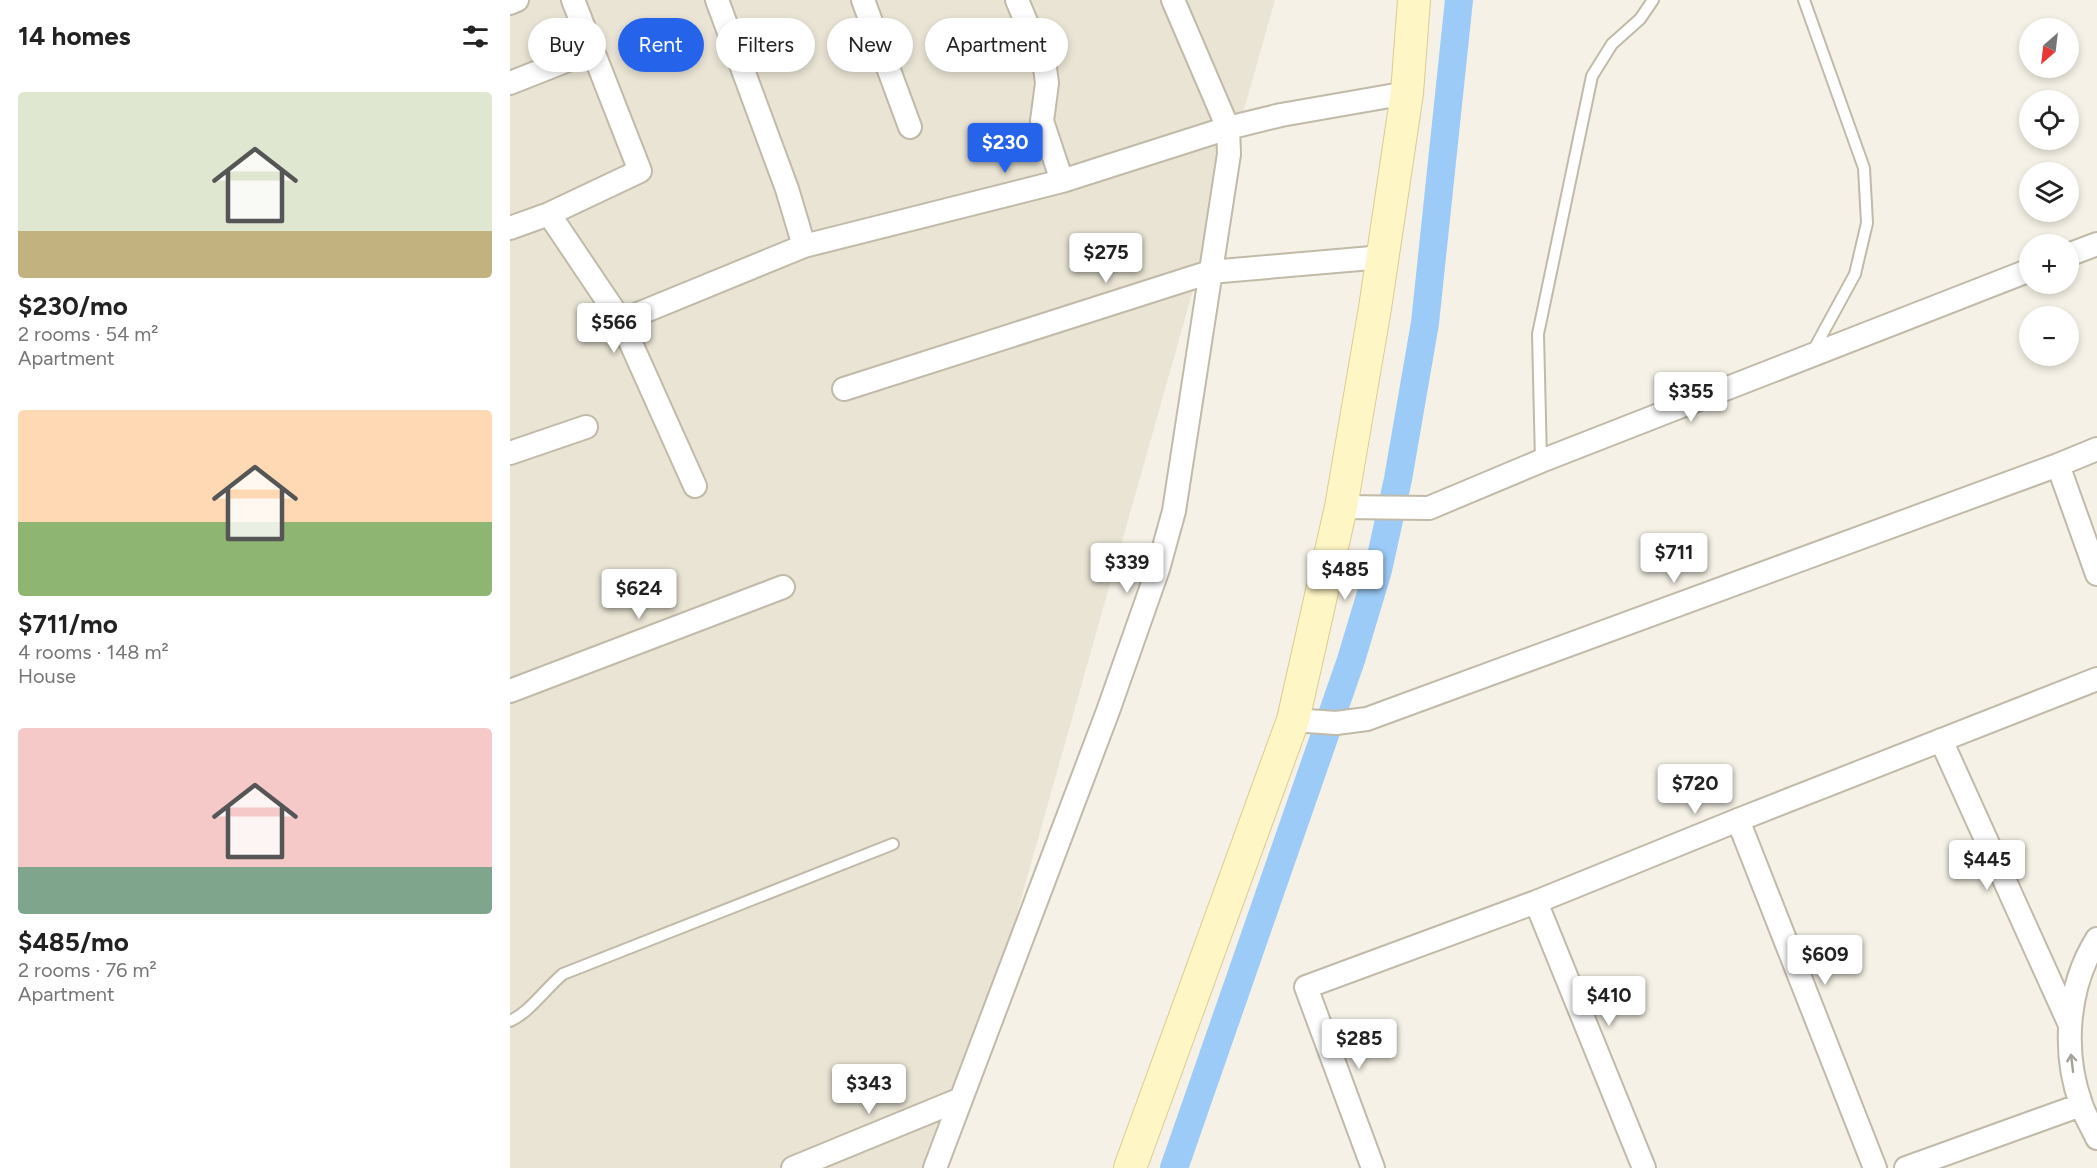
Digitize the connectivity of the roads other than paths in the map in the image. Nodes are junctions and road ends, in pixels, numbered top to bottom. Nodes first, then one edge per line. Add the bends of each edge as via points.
1 (517, 0) edge
2 (573, 0) edge
3 (717, 0) edge
4 (863, 0) edge
5 (1017, 0) edge
6 (1173, 0) edge
7 (1414, 0) edge
8 (1653, 0) edge
9 (1804, 0) edge
10 (510, 3) edge
11 (579, 18) edge
12 (536, 72) edge
13 (600, 72) edge
14 (510, 82) edge
15 (1407, 93) junction
16 (910, 127) dead end
17 (1228, 128) junction
18 (1062, 181) junction
19 (549, 214) junction
20 (510, 228) edge
21 (2097, 244) edge
22 (804, 246) junction
23 (2079, 251) edge
24 (1383, 256) junction
25 (1210, 272) junction
26 (2019, 274) edge
27 (621, 321) junction
28 (1812, 354) junction
29 (844, 389) dead end
30 (586, 427) dead end
31 (2097, 449) edge
32 (510, 453) edge
33 (1541, 461) junction
34 (2058, 465) junction
35 (695, 486) dead end
36 (1341, 507) junction
37 (2097, 574) edge
38 (783, 587) dead end
39 (2097, 680) edge
40 (510, 691) edge
41 (1293, 720) junction
42 (1941, 740) junction
43 (1738, 820) junction
44 (893, 844) dead end
45 (1536, 902) junction
46 (2097, 939) edge
47 (510, 1021) edge
48 (2070, 1025) junction
49 (961, 1099) junction
50 (2081, 1105) junction
51 (2097, 1138) edge
52 (792, 1168) edge
53 (935, 1168) edge
54 (1130, 1168) edge
55 (1373, 1168) edge
56 (1644, 1168) edge
57 (1875, 1168) edge
58 (1906, 1168) edge

1 - 10 street
2 - 11 street
3 - 22 street
4 - 16 street
5 - 18 street via 1045,68 1042,121
6 - 17 street
7 - 15 street
8 - 33 lane via 1640,19 1612,44 1592,76 1538,334
9 - 28 lane via 1864,168 1867,223 1855,274
12 - 14 street
13 - 19 street via 640,171
15 - 17 street
15 - 24 street
17 - 18 street
17 - 25 street via 1229,154
18 - 22 street
19 - 20 street
19 - 27 street
21 - 23 street
22 - 27 street
24 - 25 street
24 - 36 street
25 - 29 street
25 - 49 street via 1174,511 1158,569
26 - 28 street
27 - 35 street
28 - 33 street
30 - 32 street
31 - 34 street
33 - 36 street via 1429,508
34 - 37 street
34 - 41 street via 1367,719 1336,723
36 - 41 street
38 - 40 street
39 - 42 street
41 - 54 street
42 - 43 street
42 - 48 street
43 - 45 street
43 - 57 street
44 - 47 lane via 563,975
45 - 55 street via 1306,987
45 - 56 street
46 - 48 street via 2076,988
50 -> 48 street via 2071,1066
49 - 52 street
49 - 53 street
50 - 51 street
50 - 58 street

